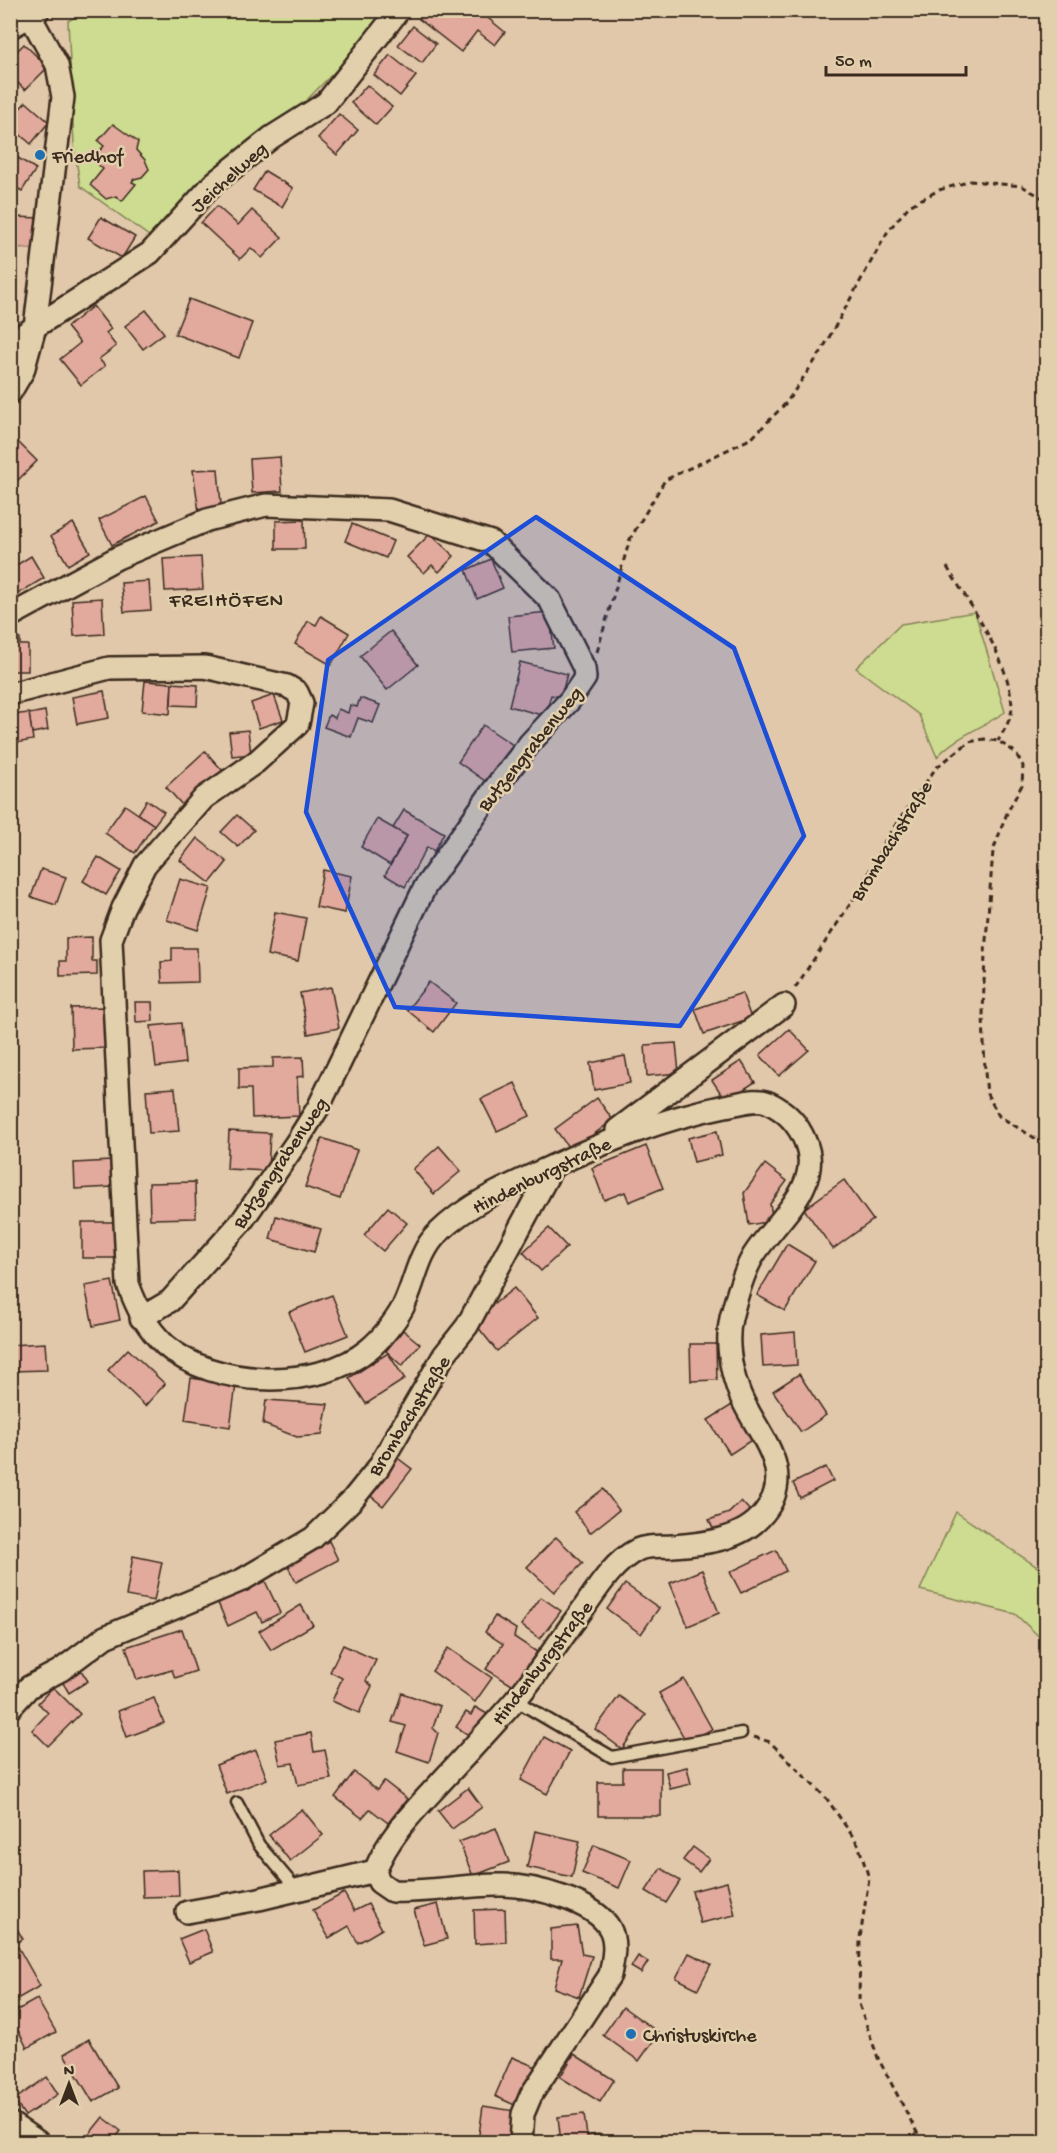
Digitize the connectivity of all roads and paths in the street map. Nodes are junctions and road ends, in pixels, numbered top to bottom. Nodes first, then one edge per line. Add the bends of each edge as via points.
1 (399, 10) edge
2 (25, 16) edge
3 (1047, 200) edge
4 (35, 327) junction
5 (10, 343) edge
6 (10, 393) edge
7 (947, 567) dead end
8 (10, 616) edge
9 (585, 678) junction
10 (10, 694) edge
11 (998, 741) junction
12 (784, 1005) joint
13 (597, 1145) junction
14 (1047, 1145) edge
15 (553, 1166) junction
16 (141, 1318) junction
17 (515, 1700) junction
18 (10, 1708) edge
19 (741, 1733) joint
20 (237, 1803) dead end
21 (375, 1871) junction
22 (297, 1890) junction
23 (187, 1912) dead end
24 (10, 2123) edge
25 (38, 2142) edge
26 (521, 2142) edge
27 (922, 2142) edge

1 - 4 street, Jeichelweg via 326,104 272,137 214,183 150,253
2 - 4 street via 57,65 63,97
3 - 9 path via 1022,186 971,181 939,190 909,206 888,231 821,352 786,403 752,438 665,480 630,539 602,640
4 - 5 street, Jeichelweg
4 - 6 street via 23,370
7 - 11 path via 1003,667 1012,709
8 - 9 street, Butzengrabenweg via 117,558 207,520 266,505 389,510 491,542 550,600 584,668
9 - 16 street, Butzengrabenweg via 504,776 425,887 318,1108 242,1221 170,1301
10 - 16 street, Hindenburgstraße via 110,668 205,667 287,686 297,692 303,703 298,724 256,762 204,798 145,864 111,940 128,1284
11 - 12 path, Brombachstraße via 969,742 936,768 887,837 860,889
11 - 14 path via 1015,752 1023,766 1022,786 993,851 982,1015 987,1094 999,1116
12 - 13 street
13 - 15 street, Hindenburgstraße
13 - 17 street, Hindenburgstraße via 662,1121 762,1099 781,1109 799,1128 810,1154 810,1172 799,1198 770,1232 745,1272 730,1322 728,1344 738,1391 764,1433 777,1469 775,1492 764,1513 747,1527 709,1544 640,1548 616,1565
15 - 16 street, Hindenburgstraße via 469,1208 439,1232 428,1244 402,1309 390,1326 367,1351 326,1372 289,1380 215,1371 166,1346
15 - 18 street, Brombachstraße via 467,1326 444,1355 378,1468 353,1499 313,1538 242,1580 105,1637 61,1670 29,1687
17 - 19 lane via 612,1757
17 - 21 street, Hindenburgstraße via 400,1827
19 - 27 path via 770,1742 827,1799 858,1844 869,1878 860,1938 859,2004 878,2058
20 - 22 lane via 259,1845
21 - 22 street
21 - 26 street via 379,1882 392,1891 505,1885 540,1891 568,1899 601,1916 611,1931 615,1954 610,1974 531,2095 523,2114
22 - 23 street
24 - 25 street

